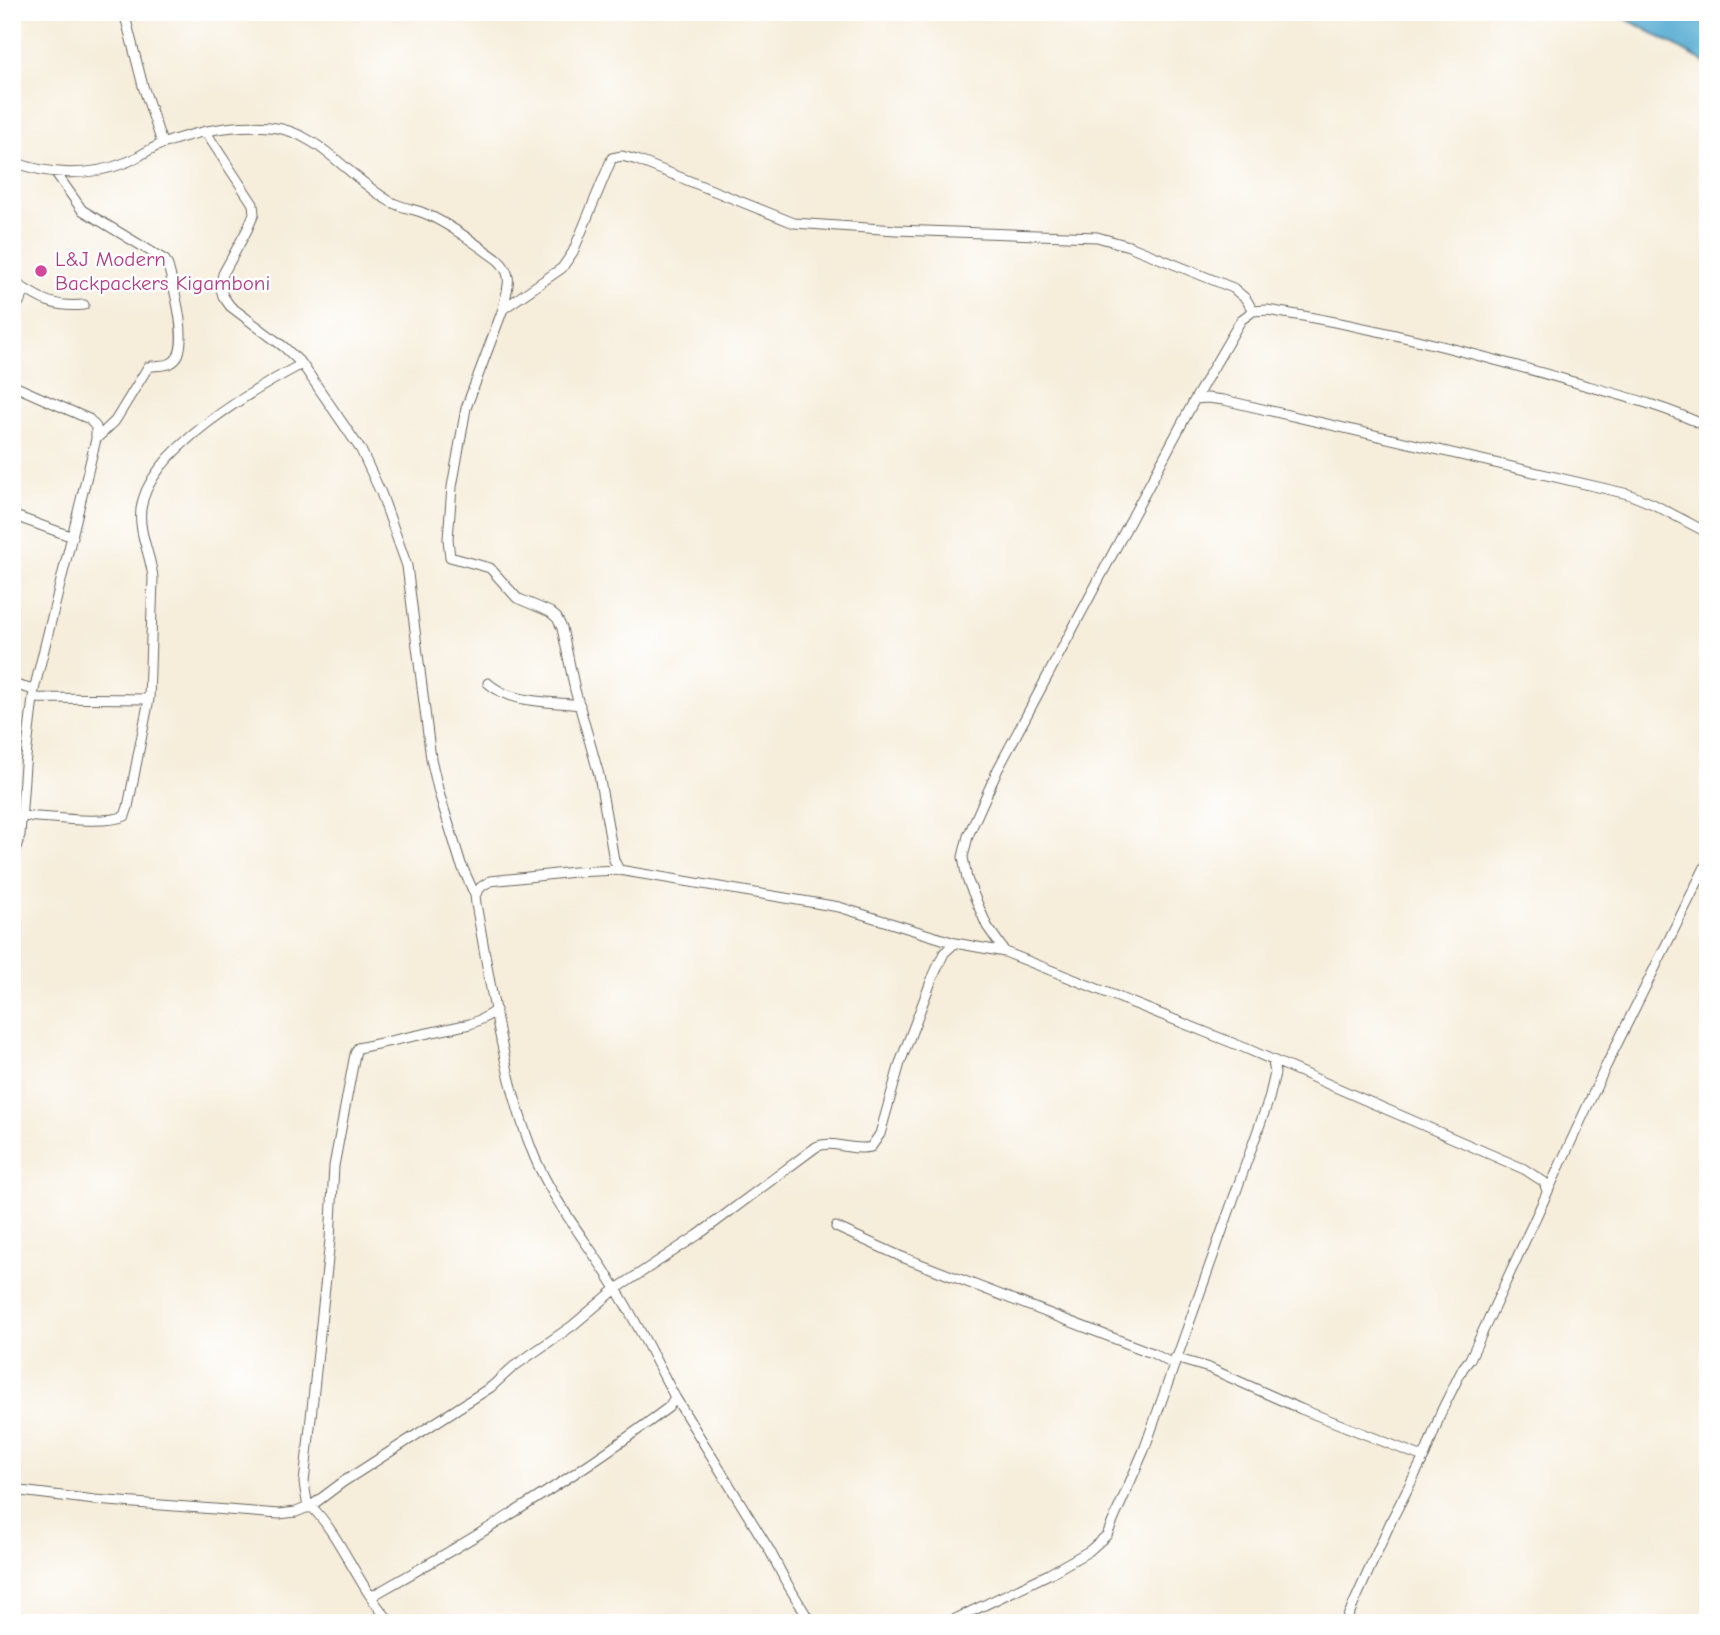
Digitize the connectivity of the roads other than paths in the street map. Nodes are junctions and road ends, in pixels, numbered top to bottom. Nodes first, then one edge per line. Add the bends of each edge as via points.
1 (124, 12) edge
2 (205, 131) junction
3 (162, 143) junction
4 (13, 165) edge
5 (56, 173) junction
6 (12, 281) edge
7 (26, 290) junction
8 (84, 305) dead end
9 (503, 309) junction
10 (1253, 311) junction
11 (12, 314) edge
12 (302, 364) junction
13 (12, 385) edge
14 (1195, 399) junction
15 (1708, 427) edge
16 (96, 439) junction
17 (12, 515) edge
18 (1708, 533) edge
19 (73, 537) junction
20 (488, 683) dead end
21 (12, 684) edge
22 (33, 694) junction
23 (149, 699) junction
24 (580, 705) junction
25 (22, 816) junction
26 (12, 860) edge
27 (1708, 861) edge
28 (619, 870) junction
29 (475, 895) junction
30 (955, 943) junction
31 (1004, 952) junction
32 (496, 1010) junction
33 (1273, 1062) junction
34 (1547, 1191) junction
35 (836, 1227) dead end
36 (615, 1289) junction
37 (1174, 1361) junction
38 (675, 1397) junction
39 (1423, 1457) junction
40 (12, 1490) edge
41 (309, 1507) junction
42 (372, 1596) junction
43 (392, 1623) edge
44 (811, 1623) edge
45 (947, 1623) edge
46 (1345, 1623) edge

1 - 3 street
2 - 3 street
2 - 9 street via 272,127 304,137 393,203 426,214 498,260 509,275
2 - 12 street via 253,204 254,214 223,274 223,296
3 - 5 street via 126,163
4 - 5 street
5 - 16 street via 82,210 165,260 179,315 181,345 174,361 148,367 115,421
6 - 7 street
7 - 8 street via 56,306
7 - 11 street
9 - 10 street via 562,268 612,158 622,156 794,223 1113,240 1233,288
9 - 24 street via 466,408 452,487 448,549 450,557 490,568 517,598 557,618
10 - 14 street via 1241,320
10 - 15 street via 1387,332 1600,390
12 - 23 street via 257,388 188,438 166,461 145,497 141,526 153,578
12 - 29 street via 361,450 382,493 407,566 431,760 448,825
13 - 16 street via 89,419 96,427
14 - 18 street via 1224,400 1628,495
14 - 31 street via 1004,757 968,836 963,857 967,879
16 - 19 street
17 - 19 street
19 - 22 street
20 - 24 street via 509,696
21 - 22 street
22 - 23 street
22 - 25 street
23 - 25 street via 125,816 90,820
24 - 28 street
25 - 26 street
27 - 34 street
28 - 29 street via 490,881
28 - 30 street via 839,907
29 - 32 street
30 - 31 street
30 - 36 street via 944,953 932,979 900,1063 880,1134 871,1147 854,1150 827,1143 816,1147 698,1235
31 - 33 street
32 - 36 street via 522,1122 536,1159
32 - 41 street via 470,1024 358,1048 355,1054 334,1166 304,1470
33 - 34 street via 1524,1169 1544,1182
33 - 37 street via 1269,1099
34 - 39 street
35 - 37 street via 902,1257
36 - 38 street
36 - 41 street via 491,1387
37 - 39 street via 1209,1368
37 - 45 street via 1144,1450 1107,1535 1049,1574
38 - 42 street via 669,1407 575,1472
38 - 44 street
39 - 46 street
40 - 41 street via 279,1514
41 - 42 street via 334,1534
42 - 43 street

